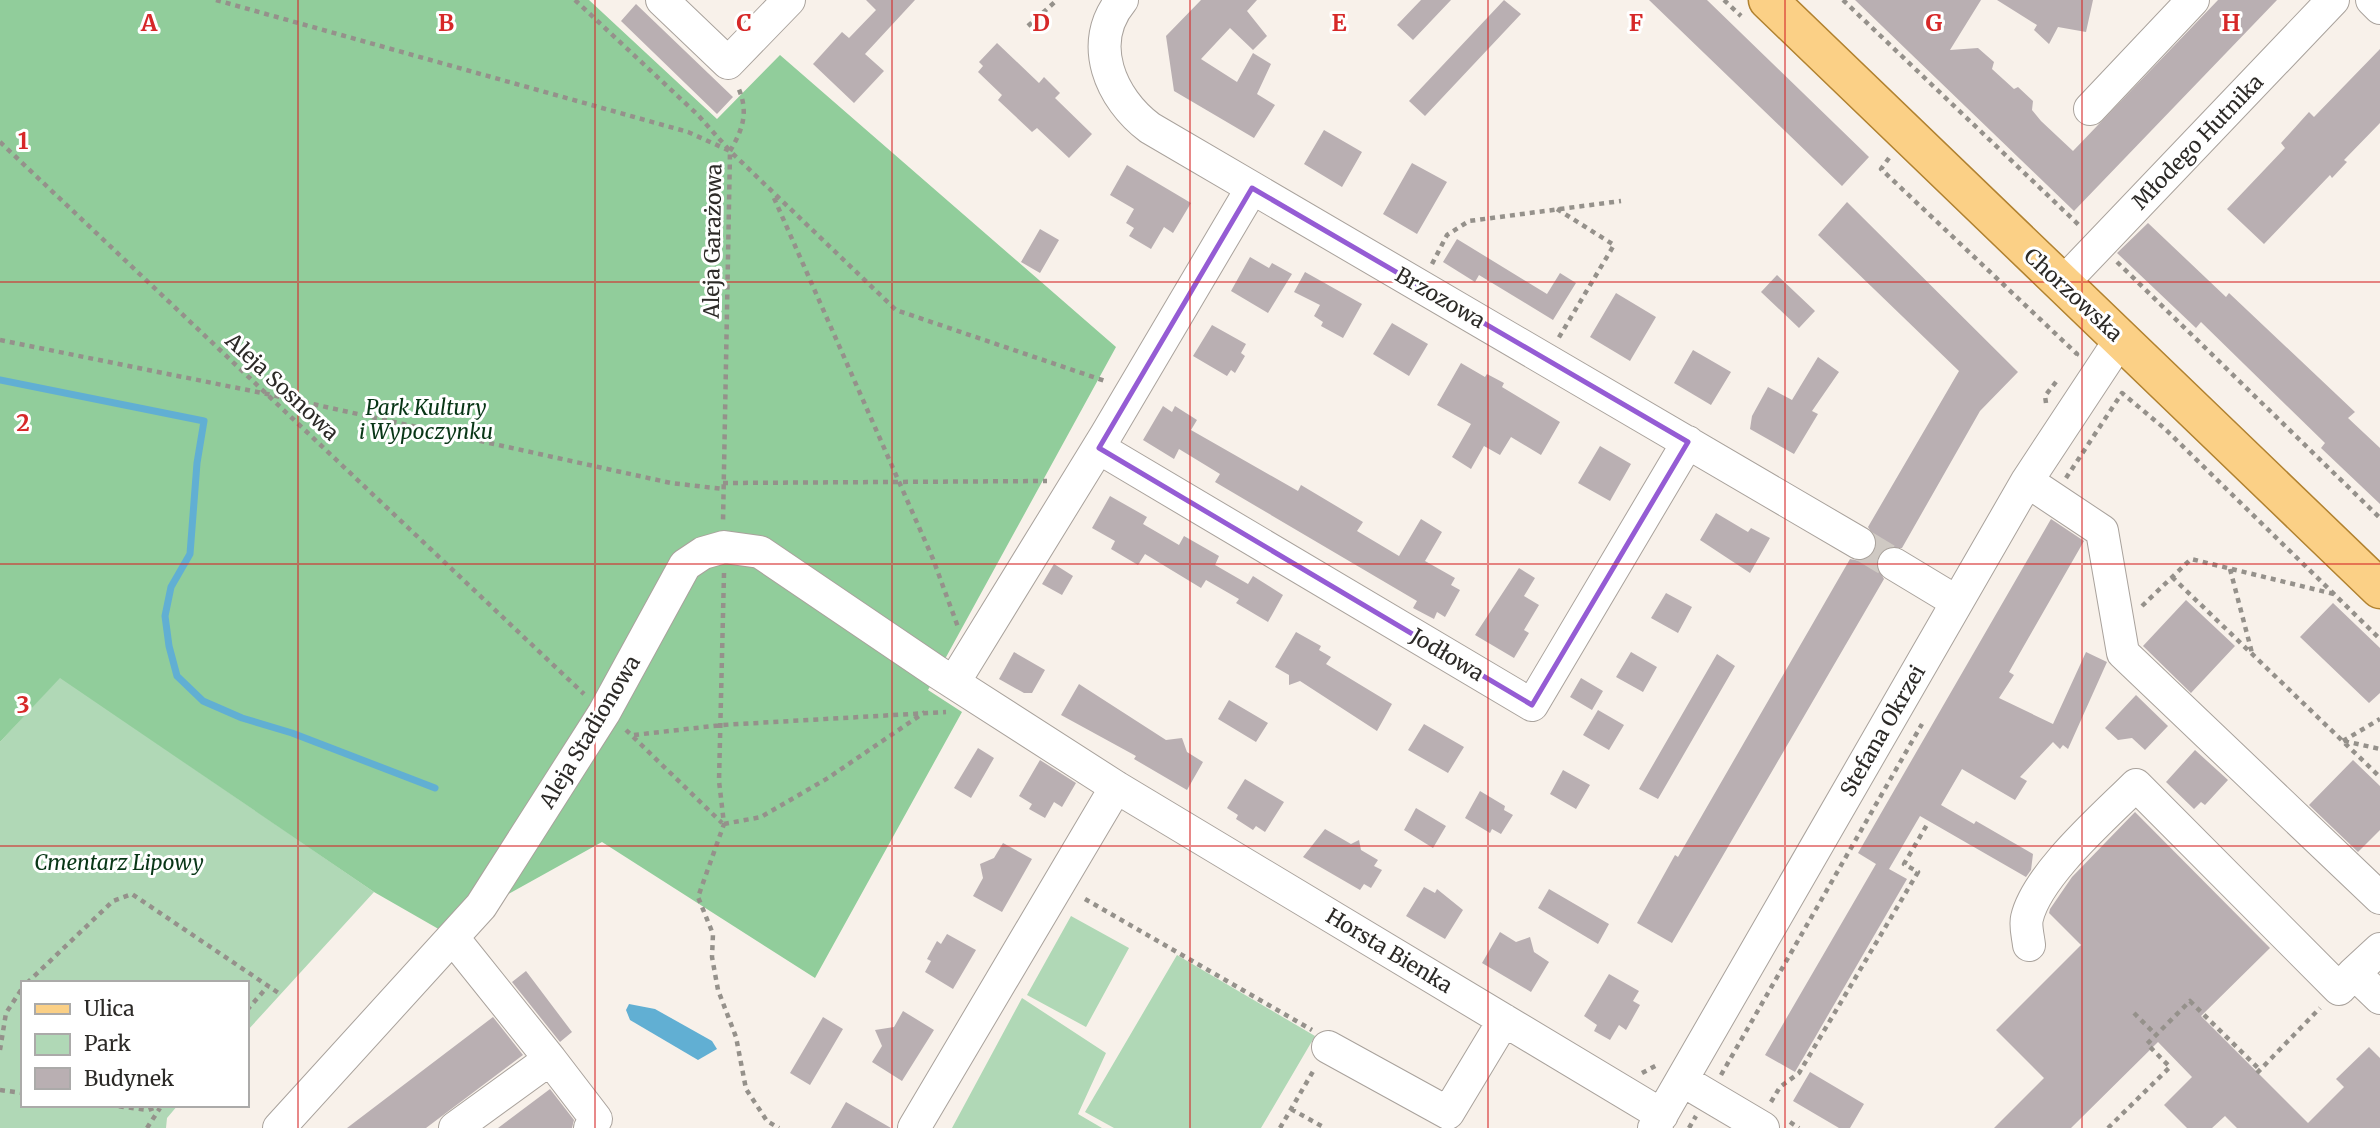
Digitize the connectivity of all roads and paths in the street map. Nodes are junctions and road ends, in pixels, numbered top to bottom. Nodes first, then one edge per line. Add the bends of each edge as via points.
1 (216, 0) edge
2 (575, 0) edge
3 (662, 0) edge
4 (789, 0) edge
5 (1056, 0) edge
6 (1122, 0) edge
7 (1724, 0) edge
8 (2193, 0) edge
9 (2333, 0) edge
10 (2372, 0) edge
11 (2380, 8) edge
12 (1756, 9) edge
13 (1028, 26) dead end
14 (728, 63) junction
15 (2091, 108) dead end
16 (0, 142) edge
17 (1881, 150) dead end
18 (730, 151) junction
19 (1252, 188) junction
20 (772, 194) junction
21 (1620, 201) dead end
22 (1555, 208) junction
23 (1430, 268) dead end
24 (2063, 284) junction
25 (0, 340) edge
26 (2120, 340) junction
27 (1554, 346) dead end
28 (2077, 354) dead end
29 (267, 394) junction
30 (1108, 394) dead end
31 (1688, 442) junction
32 (1099, 447) junction
33 (898, 480) junction
34 (1058, 481) dead end
35 (2026, 481) junction
36 (723, 486) junction
37 (2053, 498) junction
38 (1859, 543) tunnel mouth
39 (724, 547) junction
40 (1894, 564) tunnel mouth
41 (2230, 569) junction
42 (2172, 577) junction
43 (2380, 589) edge
44 (2335, 594) junction
45 (1957, 602) junction
46 (958, 629) dead end
47 (2119, 631) junction
48 (2380, 639) edge
49 (2252, 653) junction
50 (953, 697) junction
51 (927, 711) junction
52 (604, 713) junction
53 (2380, 719) edge
54 (722, 725) junction
55 (2343, 741) junction
56 (2380, 749) edge
57 (2380, 777) edge
58 (1116, 787) junction
59 (1928, 822) dead end
60 (724, 824) junction
61 (2380, 898) edge
62 (1085, 899) dead end
63 (1823, 899) dead end
64 (453, 938) junction
65 (2029, 945) dead end
66 (2380, 949) edge
67 (29, 981) edge
68 (2347, 981) junction
69 (268, 986) junction
70 (21, 991) edge
71 (280, 994) dead end
72 (2380, 998) edge
73 (248, 1009) edge
74 (2134, 1013) dead end
75 (1504, 1020) junction
76 (2156, 1035) junction
77 (1328, 1046) junction
78 (0, 1050) edge
79 (550, 1059) junction
80 (1682, 1080) junction
81 (1718, 1081) dead end
82 (0, 1090) edge
83 (21, 1093) edge
84 (123, 1107) edge
85 (158, 1107) edge
86 (160, 1107) edge
87 (1292, 1109) junction
88 (1765, 1119) edge
89 (1454, 1121) edge
90 (1658, 1121) edge
91 (147, 1128) edge
92 (279, 1128) edge
93 (455, 1128) edge
94 (590, 1128) edge
95 (779, 1128) edge
96 (914, 1128) edge
97 (1280, 1128) edge
98 (1325, 1128) edge
99 (2108, 1128) edge

1 - 18 path via 688,132
2 - 18 path, Aleja Garażowa
3 - 14 street
4 - 14 street
5 - 13 path
6 - 19 street, Brzozowa via 1110,21 1105,48 1108,77 1118,97 1150,128
7 - 12 path
8 - 15 street
9 - 24 street, Młodego Hutnika
10 - 11 street
12 - 24 main road, Chorzowska
14 - 18 path via 745,103 743,128
16 - 29 path, Aleja Sosnowa
17 - 28 path via 1890,159 1881,169
18 - 20 path
18 - 36 path, Aleja Garażowa
19 - 31 street, Brzozowa
19 - 32 street
20 - 30 path via 896,310 1114,384
20 - 33 path
21 - 22 path
22 - 23 path via 1459,225 1447,235
22 - 27 path via 1614,245
24 - 26 main road, Chorzowska
25 - 29 path
26 - 35 street, Stefana Okrzei
26 - 43 main road, Chorzowska
29 - 36 path via 671,483
29 - 52 path, Aleja Sosnowa
31 - 32 street, Jodłowa via 1532,705
31 - 38 street, Brzozowa
32 - 50 street
33 - 34 path
33 - 36 path
33 - 46 path
35 - 37 street
35 - 45 street, Stefana Okrzei
36 - 39 path, Aleja Garażowa
37 - 44 path via 2122,393
37 - 47 street via 2102,531
39 - 50 street via 760,552
39 - 52 street, Aleja Stadionowa via 685,565
39 - 54 path, Aleja Garażowa
40 - 45 street
41 - 42 path via 2190,559
41 - 44 path
41 - 49 path
42 - 47 path
42 - 49 path
44 - 48 path
45 - 80 street, Stefana Okrzei
47 - 61 street via 2123,653
49 - 55 path
50 - 51 path
50 - 58 street, Horsta Bienka
51 - 54 path
51 - 60 path via 761,817
52 - 64 street, Aleja Stadionowa via 502,875
53 - 55 path
54 - 60 path, Aleja Garażowa via 719,781
54 - 60 path via 633,736
55 - 56 path
55 - 57 path
58 - 75 street, Horsta Bienka
58 - 96 street
59 - 88 path via 1904,864 1918,872 1799,1073 1780,1087
60 - 95 path via 698,897 713,934 718,990 736,1037 746,1089 767,1121
62 - 77 path via 1331,1041
63 - 81 path
64 - 79 street
64 - 92 street, Aleja Stadionowa
65 - 68 street via 2026,921 2034,899 2074,847 2136,785
66 - 68 street
67 - 69 path via 113,901 132,894
68 - 72 street
68 - 76 path via 2258,1071 2190,1001
69 - 71 path
69 - 73 path
70 - 78 path via 6,1013
74 - 76 path
75 - 89 street
75 - 90 street, Horsta Bienka
76 - 99 path via 2147,1044 2170,1067
77 - 87 path
77 - 89 street
79 - 93 street
79 - 94 street via 596,1119
80 - 88 street
80 - 90 street, Stefana Okrzei
82 - 83 path
84 - 85 path via 148,1111
86 - 91 path
87 - 97 path
87 - 98 path

